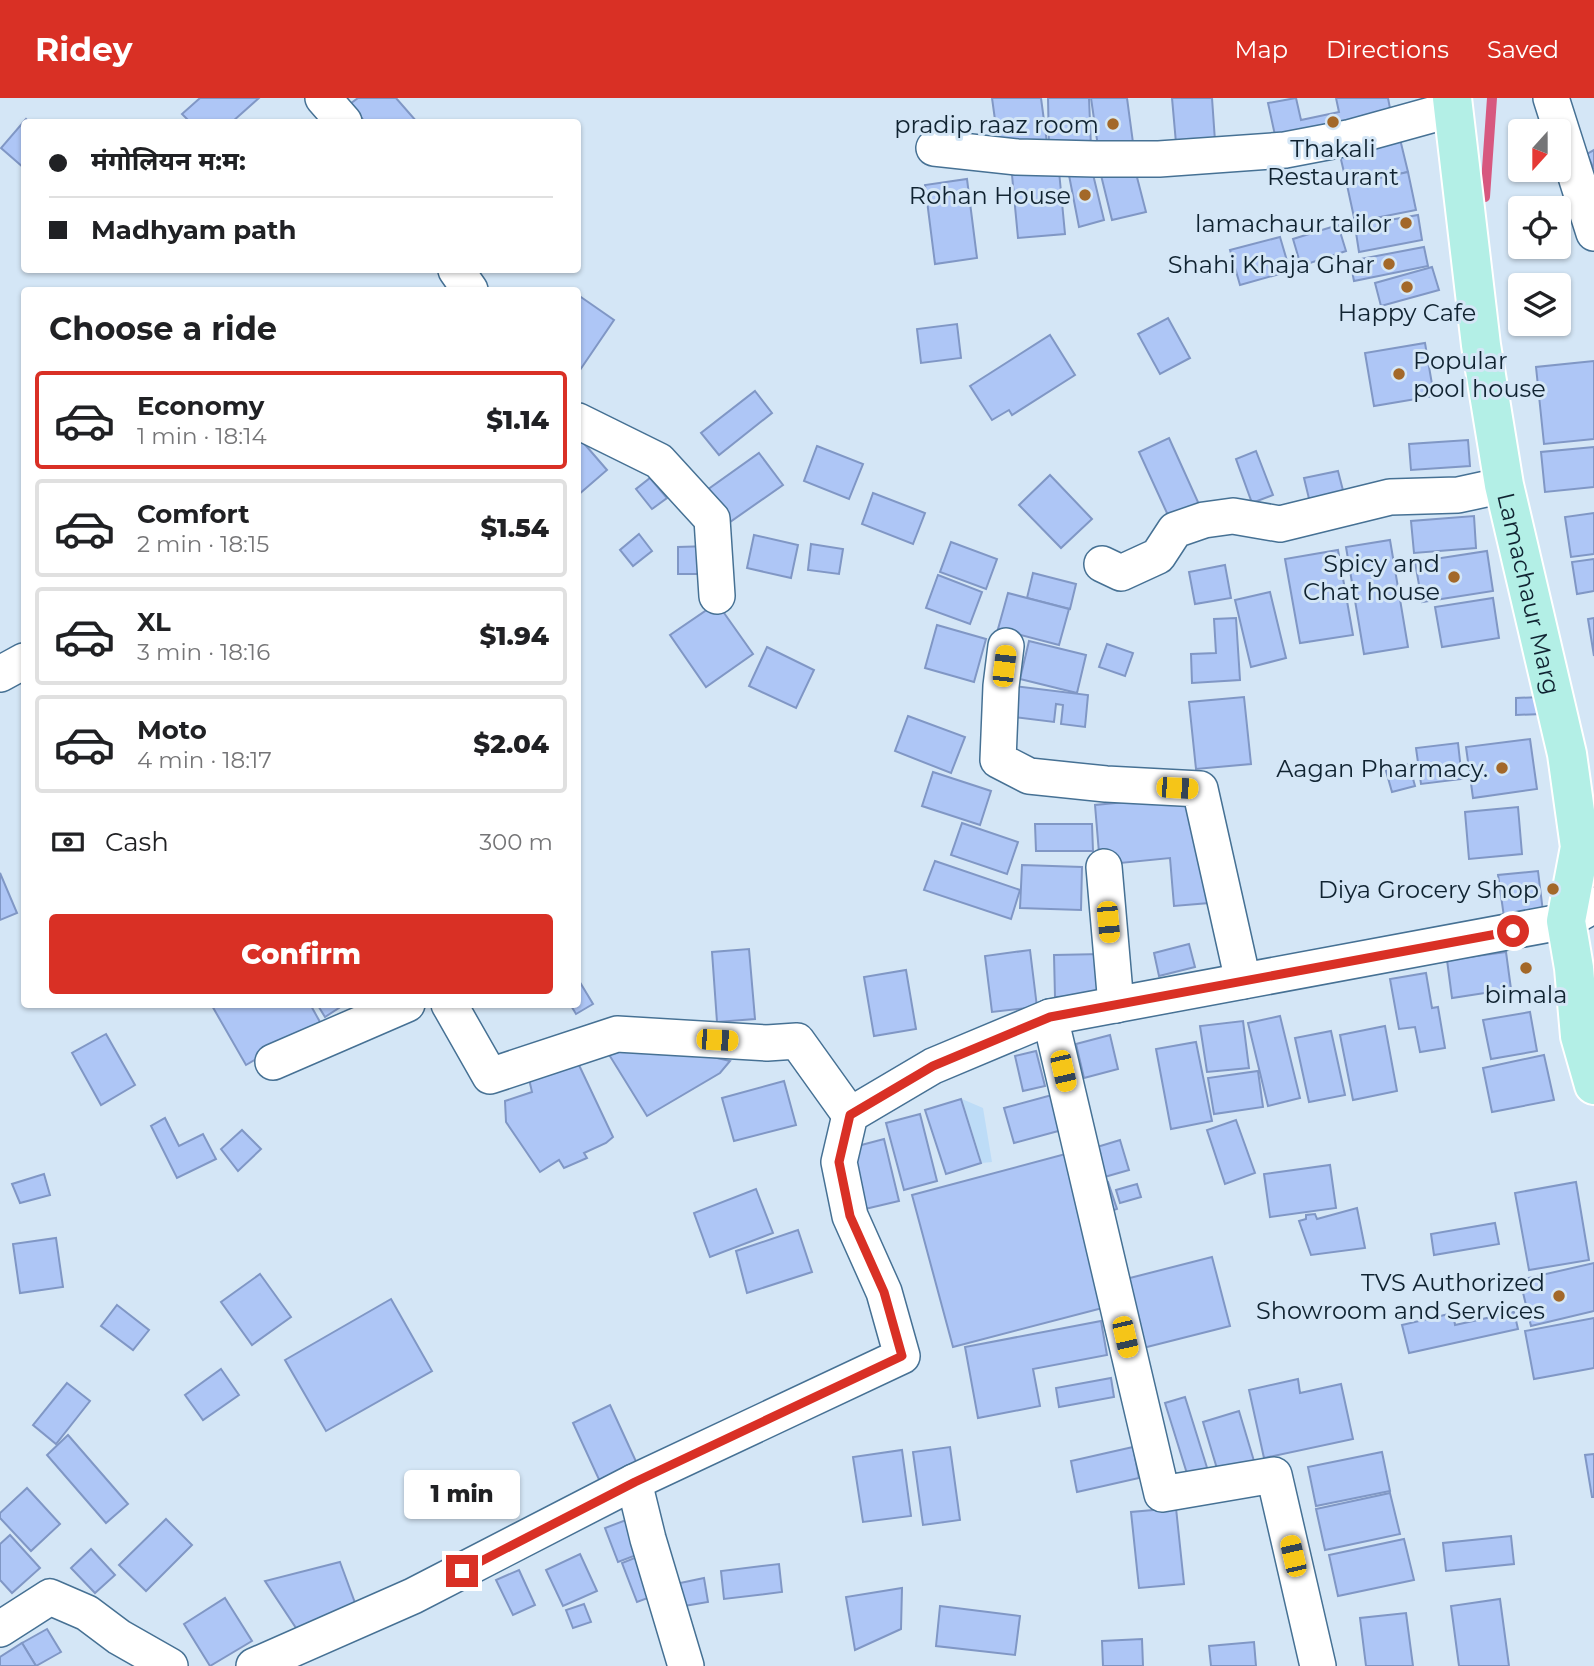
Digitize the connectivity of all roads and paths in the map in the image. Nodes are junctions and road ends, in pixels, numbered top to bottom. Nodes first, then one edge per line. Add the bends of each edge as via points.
1 (323, 98) edge
2 (1551, 98) edge
3 (1452, 104) edge
4 (341, 119) edge
5 (934, 148) dead end
6 (1594, 233) edge
7 (581, 422) edge
8 (1504, 485) junction
9 (1102, 564) dead end
10 (717, 596) dead end
11 (1006, 646) dead end
12 (21, 664) edge
13 (0, 674) edge
14 (1104, 867) dead end
15 (1580, 913) edge
16 (1243, 981) junction
17 (1116, 1005) junction
18 (398, 1008) edge
19 (451, 1008) edge
20 (1050, 1017) junction
21 (273, 1062) dead end
22 (1594, 1086) edge
23 (850, 1115) junction
24 (635, 1482) junction
25 (0, 1629) edge
26 (170, 1666) edge
27 (254, 1666) edge
28 (686, 1666) edge
29 (1318, 1666) edge

1 - 4 street
2 - 6 street
3 - 5 street via 1348,138 1271,151 1094,159
3 - 8 main road, Lamachaur Marg
7 - 10 street via 659,461 712,519
8 - 9 street via 1458,495 1391,497 1280,524 1233,516 1204,520 1175,530 1158,556 1121,573
8 - 15 main road, Lamachaur Marg via 1569,767 1580,847
11 - 16 street via 998,760 1029,776 1200,789
12 - 13 street
14 - 17 street
15 - 16 street
15 - 22 main road, Lamachaur Marg via 1574,968 1580,1036
16 - 17 street
17 - 20 street
18 - 21 street
19 - 23 street via 490,1076 617,1034 797,1041
20 - 23 street via 933,1066
20 - 29 street via 1162,1494 1274,1475
23 - 24 street via 839,1162 850,1216 884,1292 902,1356
24 - 27 street via 413,1596
24 - 28 street
25 - 26 street via 50,1597 87,1613

